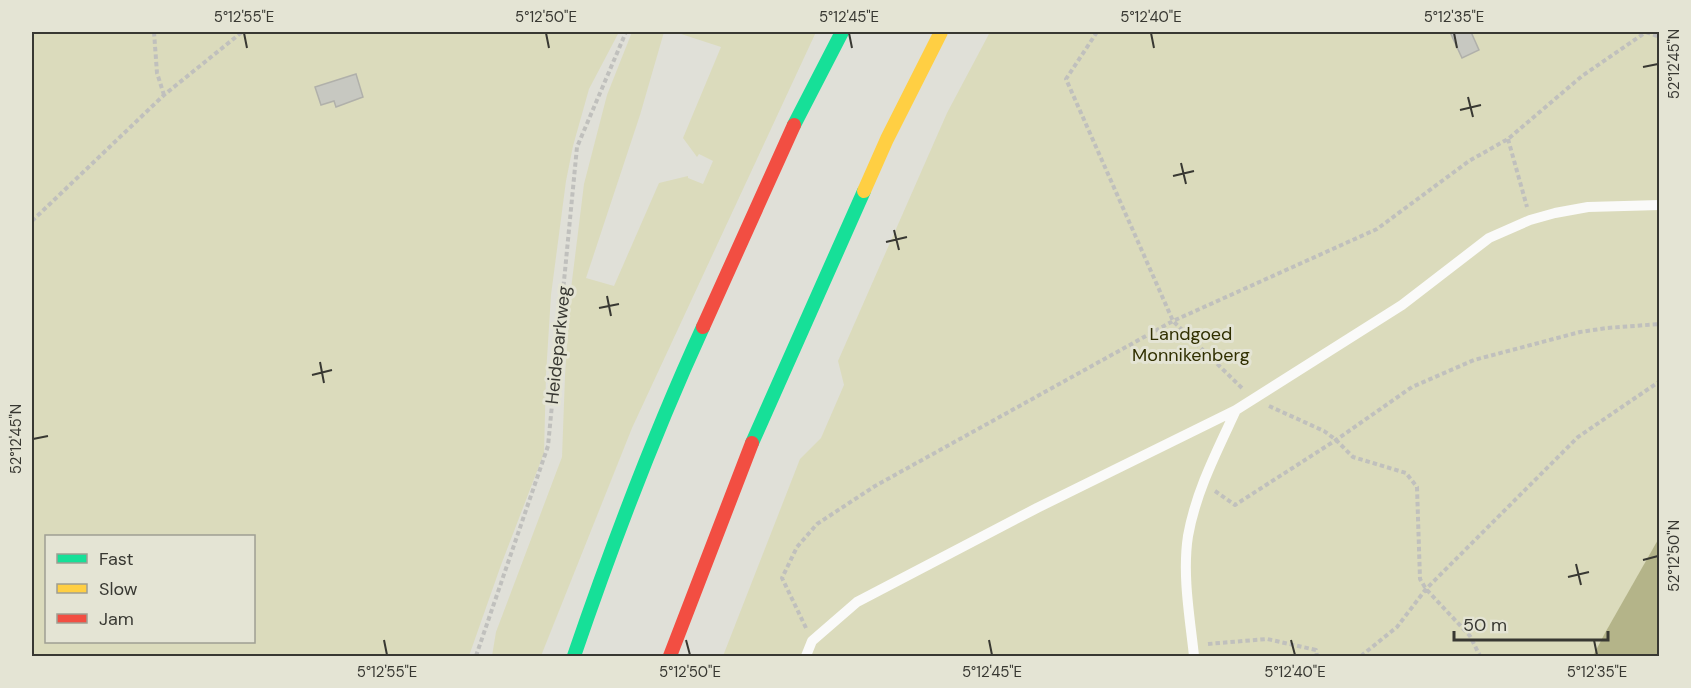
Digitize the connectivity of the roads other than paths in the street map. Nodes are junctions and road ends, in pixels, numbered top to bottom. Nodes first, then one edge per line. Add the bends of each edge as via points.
1 (842, 32) edge
2 (941, 32) edge
3 (1659, 205) edge
4 (1236, 410) junction
5 (1193, 651) edge
6 (574, 657) edge
7 (670, 657) edge
8 (806, 657) edge

1 - 6 highway via 801,109 668,404
2 - 7 highway via 887,140 758,427
3 - 4 lane via 1588,207 1555,213 1489,238 1402,305
4 - 5 lane via 1202,483 1188,537 1186,576
4 - 8 lane via 857,602 812,641

